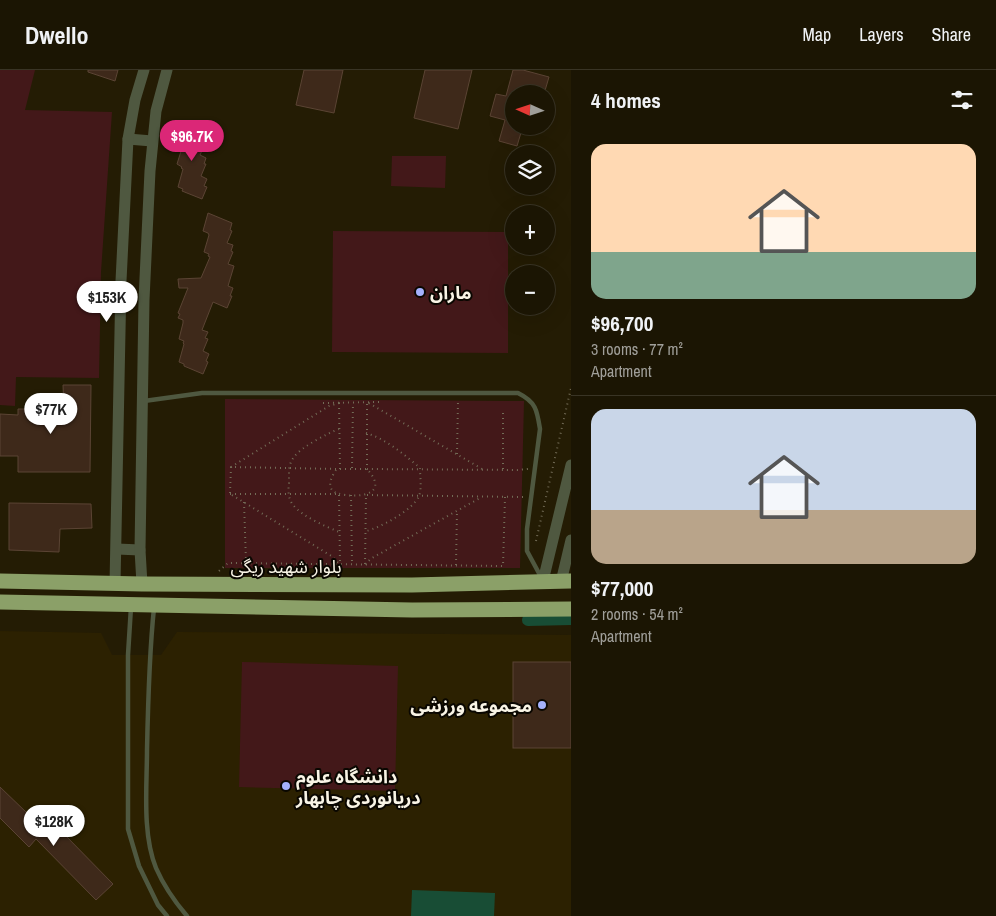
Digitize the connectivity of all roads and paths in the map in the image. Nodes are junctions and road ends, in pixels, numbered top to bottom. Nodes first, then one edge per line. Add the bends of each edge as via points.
1 (144, 70) edge
2 (167, 70) edge
3 (128, 139) junction
4 (152, 142) junction
5 (571, 388) edge
6 (458, 394) junction
7 (143, 401) junction
8 (367, 402) junction
9 (379, 402) dead end
10 (323, 403) dead end
11 (339, 403) junction
12 (353, 403) junction
13 (503, 410) dead end
14 (339, 430) junction
15 (366, 433) junction
16 (457, 455) junction
17 (571, 465) edge
18 (230, 467) junction
19 (289, 468) junction
20 (352, 468) junction
21 (420, 468) junction
22 (535, 468) junction
23 (340, 469) junction
24 (367, 469) junction
25 (482, 469) junction
26 (503, 470) junction
27 (230, 494) junction
28 (288, 494) junction
29 (339, 494) junction
30 (351, 495) junction
31 (366, 495) junction
32 (419, 496) junction
33 (480, 497) junction
34 (504, 497) junction
35 (531, 498) junction
36 (244, 502) junction
37 (457, 510) junction
38 (366, 530) junction
39 (340, 532) junction
40 (571, 540) edge
41 (117, 548) junction
42 (140, 550) junction
43 (531, 560) junction
44 (549, 560) junction
45 (246, 563) junction
46 (340, 564) junction
47 (352, 564) junction
48 (365, 564) junction
49 (456, 565) junction
50 (565, 565) junction
51 (0, 581) edge
52 (544, 581) junction
53 (566, 582) edge
54 (115, 584) junction
55 (142, 584) junction
56 (205, 585) junction
57 (0, 602) edge
58 (131, 605) junction
59 (154, 606) junction
60 (571, 609) edge
61 (167, 916) edge
62 (187, 916) edge

1 - 3 street
2 - 4 street
3 - 4 street
3 - 41 street via 121,281
4 - 7 street via 144,300
5 - 43 path
6 - 7 lane via 202,393
6 - 16 path
6 - 22 lane via 518,393 530,399 540,429
7 - 42 street
8 - 9 path
8 - 12 path
8 - 15 path
8 - 16 path
10 - 11 path
11 - 12 path
11 - 14 path
11 - 18 path
12 - 20 path
13 - 26 path
14 - 19 path via 317,440 294,457
14 - 23 path
15 - 21 path via 376,436
15 - 24 path
16 - 25 path
17 - 44 street
18 - 19 path
18 - 27 path
19 - 23 path
19 - 28 path
20 - 23 path
20 - 24 path
21 - 24 path
21 - 25 path
21 - 32 path
22 - 26 path
22 - 35 lane
23 - 29 path via 331,478 330,485 333,492
24 - 31 path via 376,481 375,487
25 - 26 path
27 - 28 path
27 - 36 path
28 - 29 path
28 - 39 path via 304,513 321,525
29 - 30 path
29 - 39 path
30 - 31 path
30 - 47 path
31 - 32 path
31 - 38 path
32 - 33 path
32 - 38 path via 392,519 375,529
33 - 34 path
33 - 37 path
34 - 35 path
34 - 49 path via 503,566
35 - 43 lane via 527,528 527,552
36 - 45 path
36 - 46 path
37 - 48 path
37 - 49 path
38 - 48 path
39 - 46 path
40 - 50 street
41 - 42 street
41 - 54 street
42 - 55 street
43 - 52 lane
44 - 50 street via 556,566
44 - 52 street
45 - 46 path
45 - 56 path via 228,563
46 - 47 path
47 - 48 path
48 - 49 path
50 - 53 street
51 - 54 highway, بلوار شهید ریگی
52 - 53 highway, بلوار شهید ریگی
52 - 56 highway, بلوار شهید ریگی
54 - 55 highway, بلوار شهید ریگی
55 - 56 highway, بلوار شهید ریگی
57 - 58 highway
58 - 59 highway
58 - 61 lane via 128,829 139,866
59 - 60 highway
59 - 62 lane via 149,655 148,838 156,868

